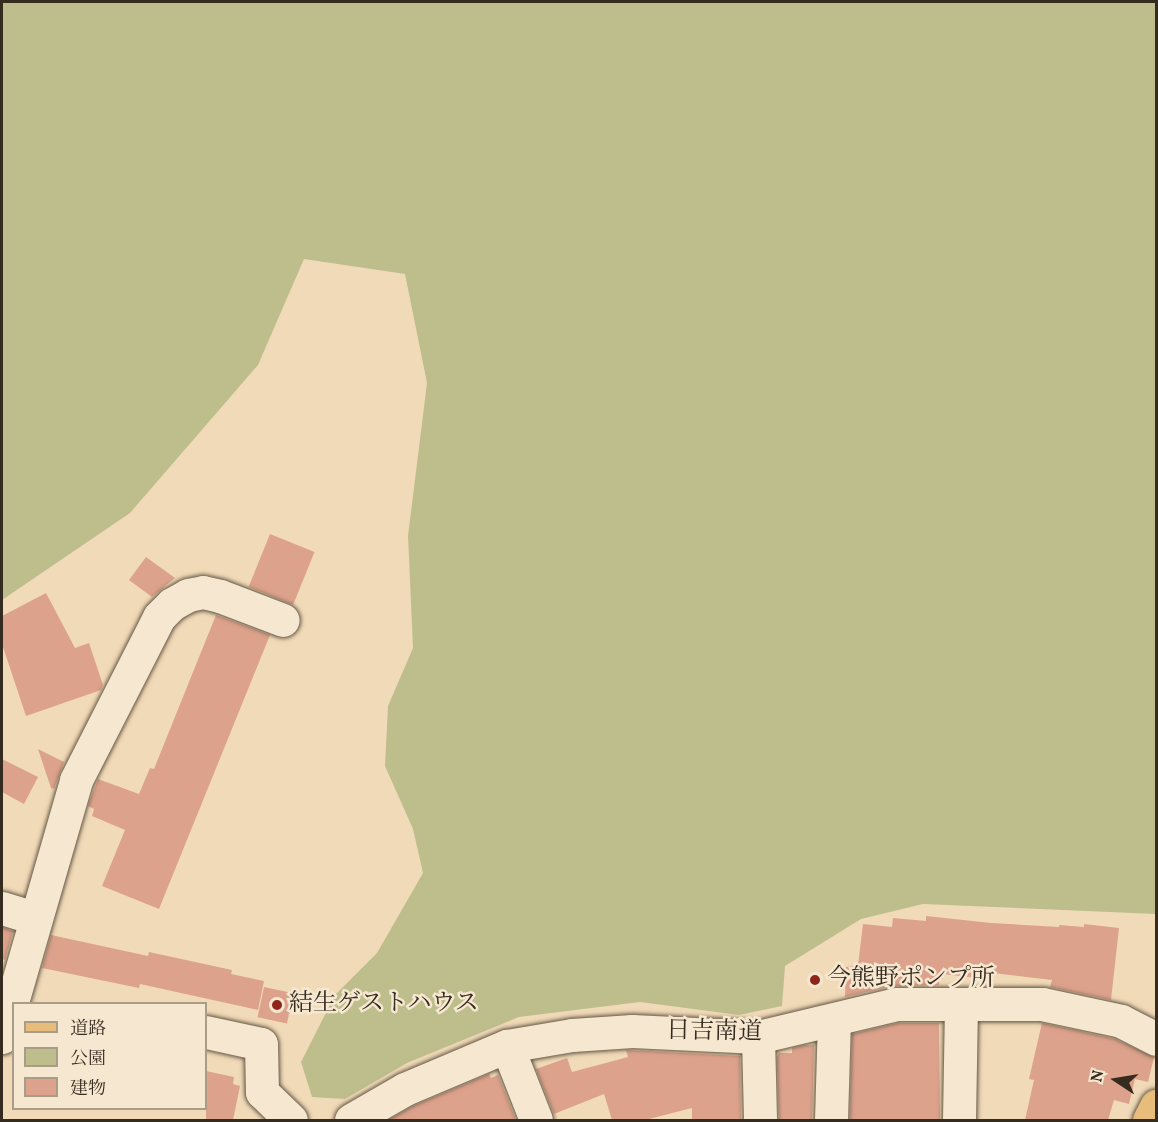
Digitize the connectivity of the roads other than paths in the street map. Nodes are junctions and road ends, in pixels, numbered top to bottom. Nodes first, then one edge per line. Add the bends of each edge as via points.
1 (283, 620) dead end
2 (2, 908) edge
3 (35, 918) junction
4 (961, 1005) junction
5 (834, 1020) junction
6 (207, 1032) edge
7 (2, 1037) edge
8 (758, 1037) junction
9 (1156, 1039) edge
10 (507, 1046) junction
11 (1156, 1106) edge
12 (291, 1120) edge
13 (351, 1120) edge
14 (536, 1120) edge
15 (760, 1120) edge
16 (831, 1120) edge
17 (959, 1120) edge
18 (1149, 1120) edge

1 - 3 street via 203,592 180,600 159,617 76,780
2 - 3 street
3 - 7 street
4 - 5 street, 日吉南道 via 896,1004
4 - 9 street, 日吉南道 via 1042,1004 1120,1021
4 - 17 street
5 - 8 street, 日吉南道
5 - 16 street
6 - 12 street via 261,1044 262,1092
8 - 10 street, 日吉南道 via 632,1031 572,1035
8 - 15 street
10 - 13 street, 日吉南道 via 405,1089
10 - 14 street
11 - 18 main road

